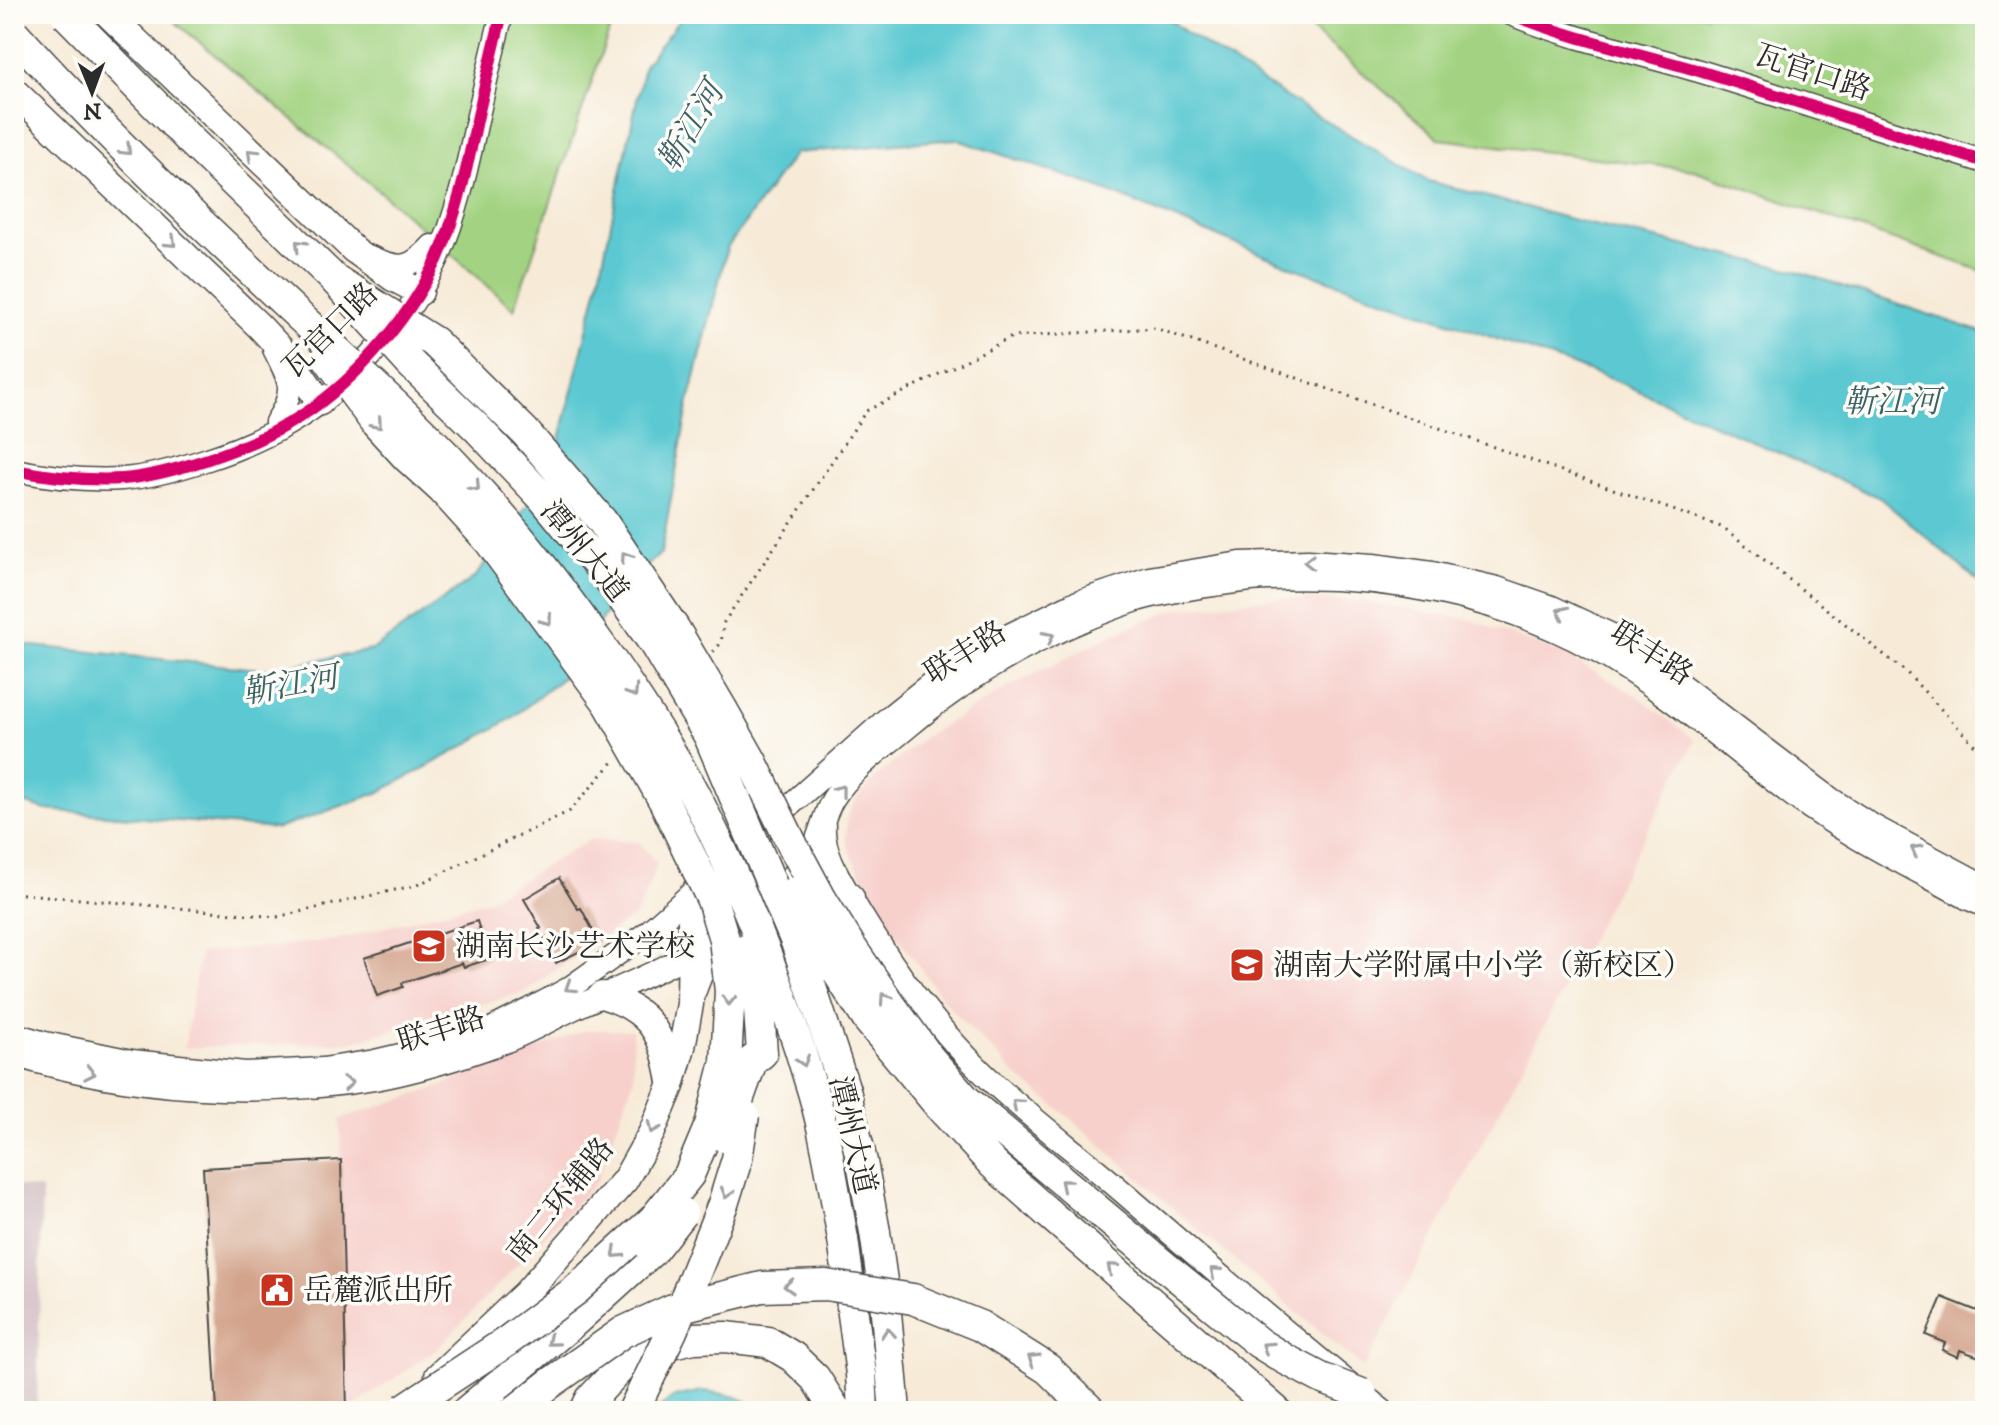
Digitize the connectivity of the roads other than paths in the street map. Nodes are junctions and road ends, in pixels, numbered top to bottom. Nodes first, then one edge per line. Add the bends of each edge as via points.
1 (66, 14) edge
2 (108, 14) edge
3 (493, 14) edge
4 (502, 14) edge
5 (1511, 14) edge
6 (1531, 14) edge
7 (14, 33) edge
8 (14, 91) edge
9 (1985, 154) edge
10 (1985, 162) edge
11 (432, 246) junction
12 (354, 250) junction
13 (334, 279) junction
14 (416, 289) junction
15 (299, 316) junction
16 (258, 325) junction
17 (316, 398) junction
18 (276, 422) junction
19 (14, 462) edge
20 (14, 470) edge
21 (701, 655) junction
22 (609, 704) junction
23 (825, 817) junction
24 (1985, 886) edge
25 (697, 888) junction
26 (851, 898) junction
27 (1985, 906) edge
28 (691, 954) junction
29 (602, 995) junction
30 (690, 1004) junction
31 (14, 1034) edge
32 (14, 1055) edge
33 (752, 1061) junction
34 (671, 1086) junction
35 (1373, 1402) edge
36 (402, 1410) edge
37 (467, 1411) edge
38 (515, 1411) edge
39 (585, 1411) edge
40 (633, 1411) edge
41 (836, 1411) edge
42 (863, 1411) edge
43 (895, 1411) edge
44 (1091, 1411) edge
45 (1276, 1411) edge

13 -> 1 highway, 潭州大道, bridge
12 -> 2 main road
3 - 11 main road, 瓦官口路 via 458,173
4 - 14 main road via 453,220 437,259
5 - 10 main road
6 - 9 main road, 瓦官口路
7 -> 15 highway, bridge
8 -> 16 main road
11 - 12 main road via 405,267
11 - 14 main road, 瓦官口路
12 - 14 main road
21 -> 13 highway, bridge via 602,521 525,432 434,342
43 -> 13 highway, 潭州大道, bridge via 875,1232 845,1090 796,942 701,722 655,645 582,544
14 - 17 main road, 瓦官口路
15 -> 22 highway, bridge via 375,422 490,542
15 -> 42 highway, 潭州大道, bridge via 413,422 518,534 621,674 700,806 780,990 814,1095 843,1239
16 - 17 main road via 292,361
16 - 18 main road via 285,372 290,392
17 - 18 main road, 瓦官口路
17 - 20 main road via 290,423 248,444 158,474 88,480
18 - 19 main road, 瓦官口路 via 149,468 68,469
35 -> 21 highway, bridge via 1259,1343 966,1100 890,1004 822,900
45 -> 21 highway, bridge via 994,1165 868,1020 805,913 747,788
22 - 33 highway, bridge via 670,786 736,919 758,994 762,1053
22 -> 36 highway, bridge via 664,801 712,900 724,939 730,991 726,1062 710,1125 689,1175 653,1220 576,1290
23 - 26 main road via 828,852
23 -> 27 main road, 联丰路 via 847,780 911,724 954,691 1059,631 1139,599 1194,588 1268,579 1329,579 1436,591 1539,622 1588,646 1675,702 1845,831
23 - 28 main road, 联丰路 via 808,858 796,872
24 -> 25 main road, 联丰路 via 1831,799 1614,636 1497,588 1432,573 1308,561 1240,563 1149,578 1072,604 995,642 890,716
25 - 28 main road, 南二环辅路
25 -> 31 main road, 联丰路 via 647,933 529,1010 487,1031 375,1061 245,1073 190,1069
26 - 30 main road via 830,884 802,887 703,964
35 -> 26 main road via 997,1086 919,1000
28 - 29 main road, 联丰路
28 - 30 main road, 南二环辅路
32 -> 29 main road, 联丰路 via 128,1081 188,1087 338,1085 421,1068 493,1045
29 - 34 main road via 636,1009 659,1036
30 - 34 main road, 南二环辅路
33 -> 37 highway, bridge via 719,1154 689,1205 652,1251
33 -> 40 highway, bridge via 737,1159 723,1204
34 -> 36 main road, 南二环辅路 via 625,1180 526,1293
44 -> 38 highway, bridge via 1048,1369 980,1326 913,1299 826,1285 762,1287 673,1309 623,1332
39 - 41 highway via 621,1367 658,1346 726,1337 768,1342 793,1357 815,1378

